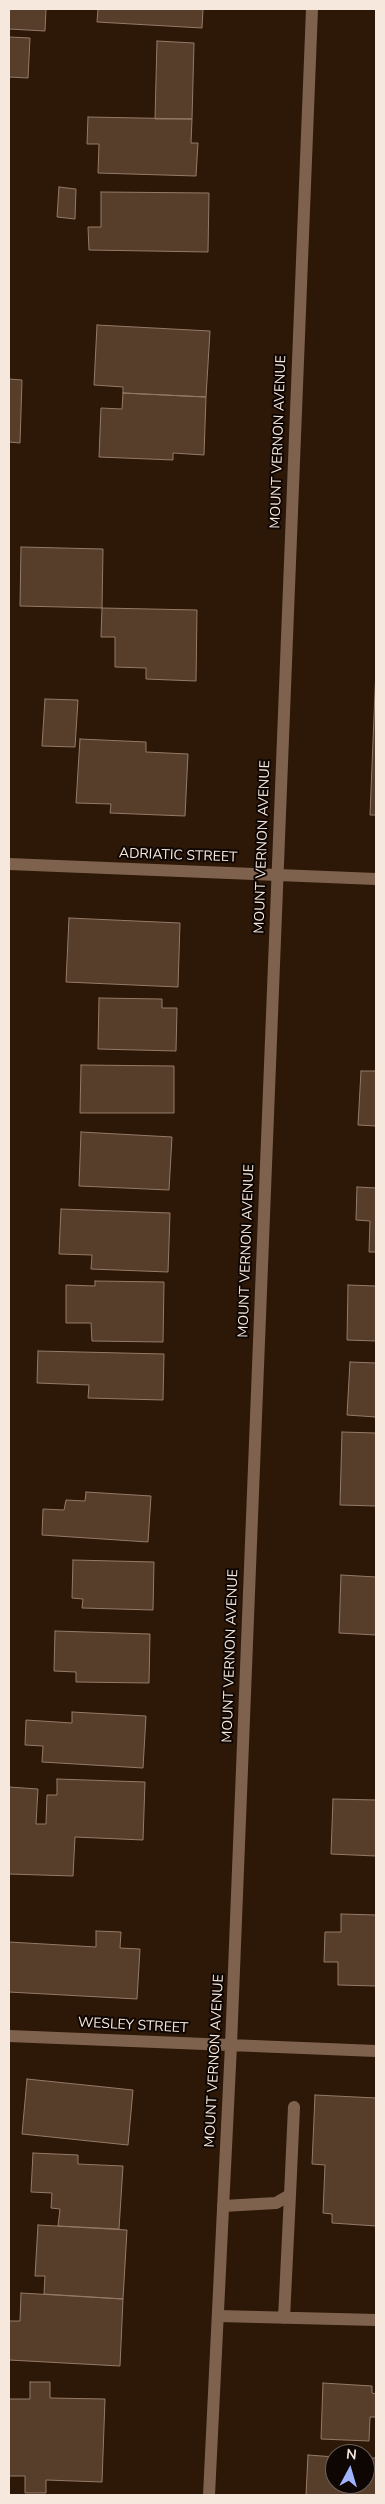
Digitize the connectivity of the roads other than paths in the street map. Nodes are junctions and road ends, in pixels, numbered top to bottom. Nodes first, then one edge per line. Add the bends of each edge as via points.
1 (312, 9) edge
2 (9, 864) edge
3 (277, 875) junction
4 (376, 879) edge
5 (9, 2036) edge
6 (231, 2045) junction
7 (376, 2051) edge
8 (294, 2107) dead end
9 (290, 2195) junction
10 (223, 2206) junction
11 (218, 2316) junction
12 (284, 2318) junction
13 (376, 2320) edge
14 (209, 2495) edge

1 - 3 street, MOUNT VERNON AVENUE
2 - 3 street, ADRIATIC STREET
3 - 4 street, ADRIATIC STREET
3 - 6 street, MOUNT VERNON AVENUE
5 - 6 street, WESLEY STREET
6 - 7 street, WESLEY STREET
6 - 10 street, MOUNT VERNON AVENUE
8 - 9 street
9 - 10 street via 276,2203
9 - 12 street
10 - 11 street, MOUNT VERNON AVENUE
11 - 12 street
11 - 14 street, MOUNT VERNON AVENUE
12 - 13 street

